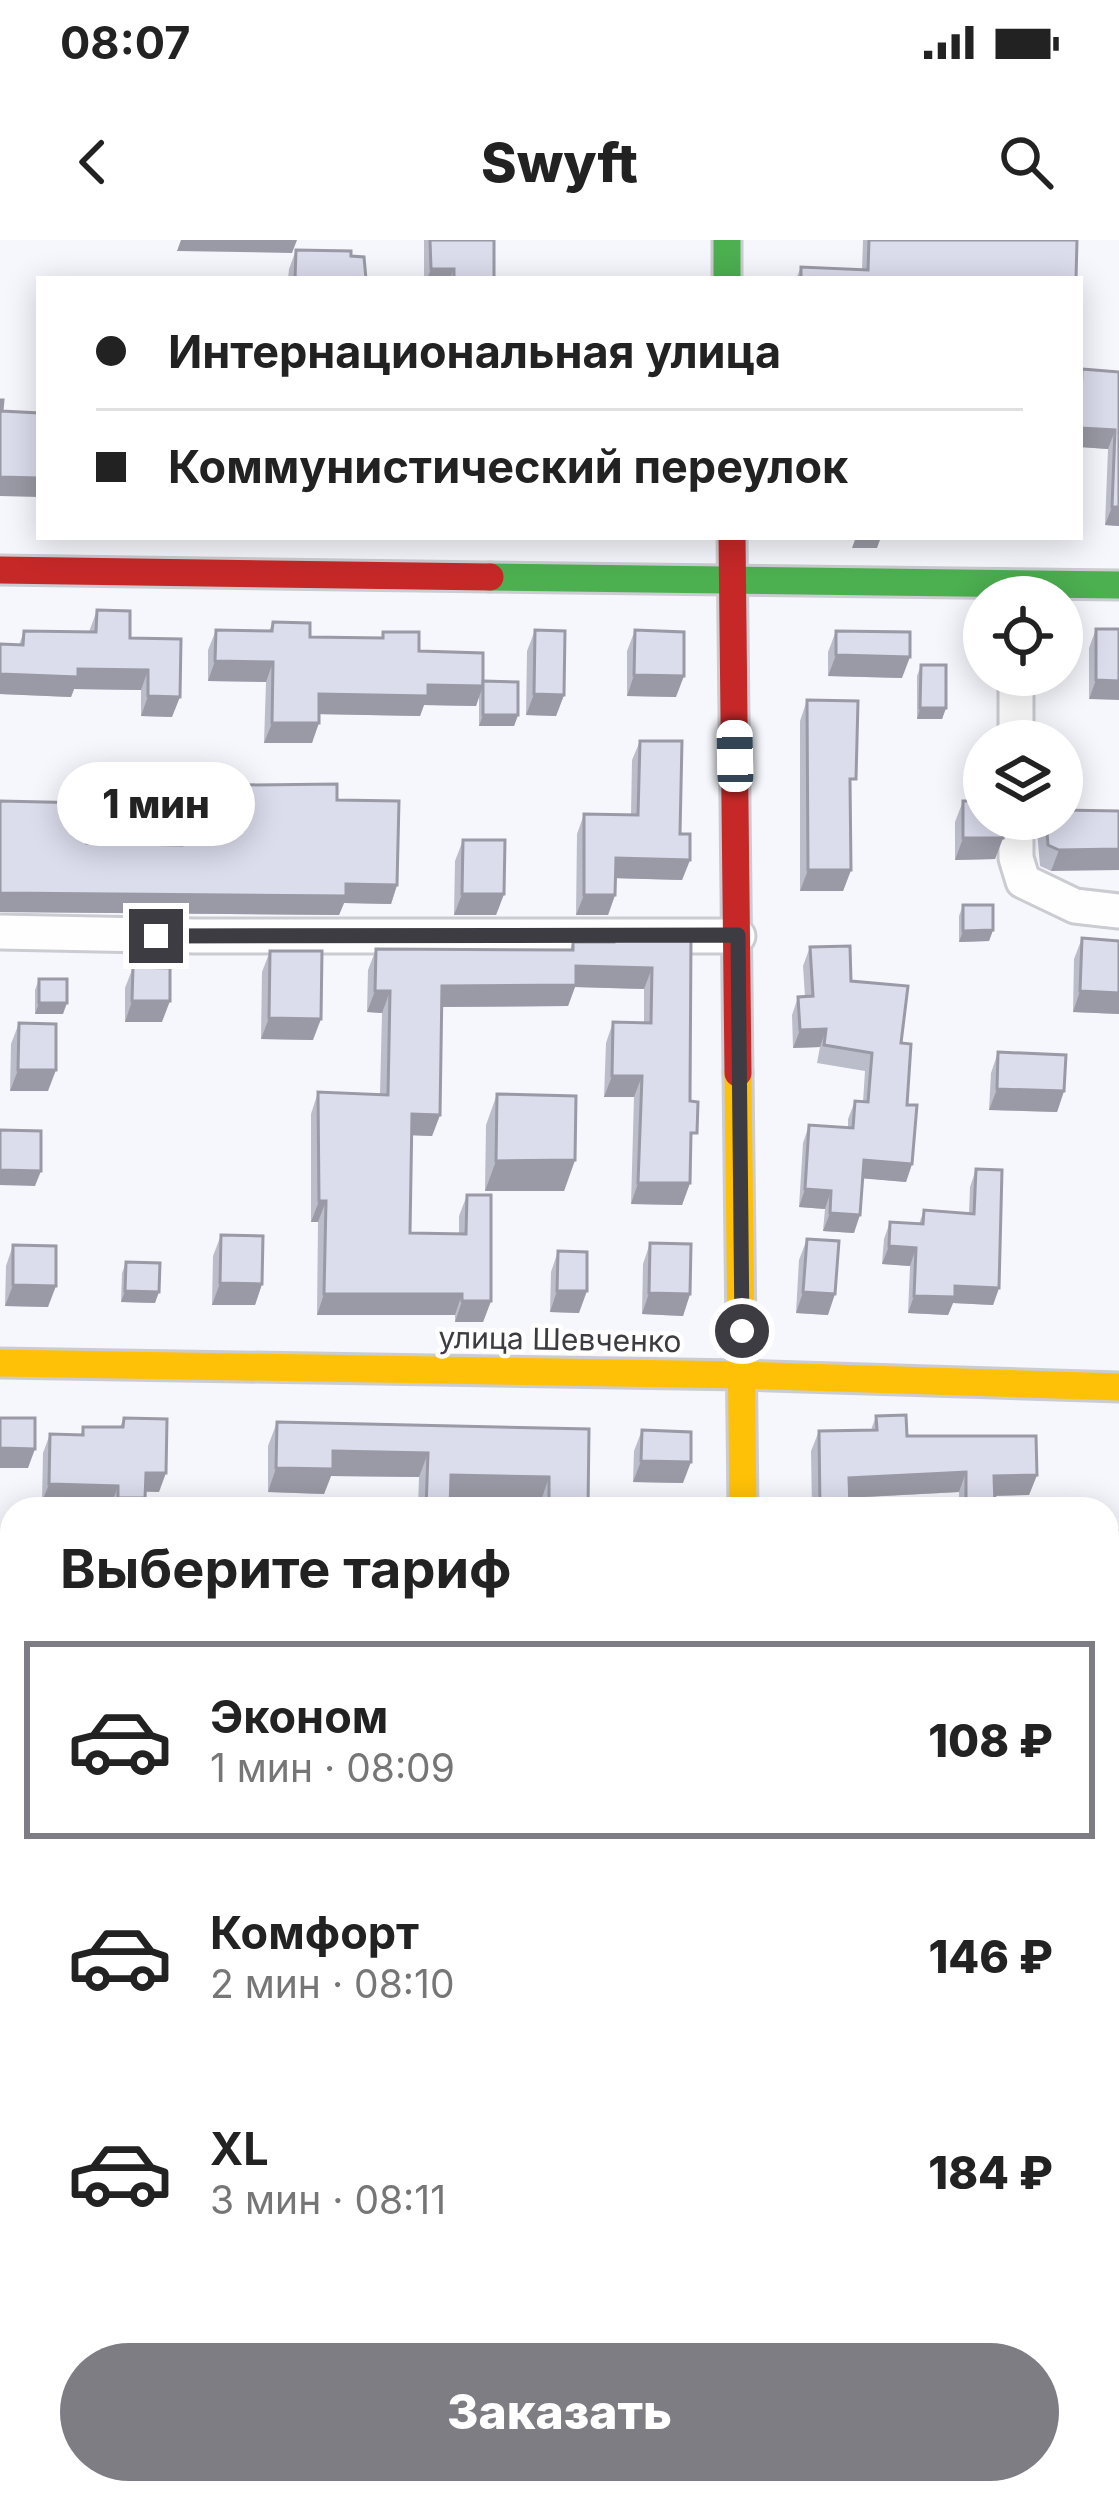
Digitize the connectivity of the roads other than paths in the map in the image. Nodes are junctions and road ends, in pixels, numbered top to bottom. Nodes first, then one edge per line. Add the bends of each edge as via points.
1 (727, 240) edge
2 (728, 276) edge
3 (732, 540) edge
4 (0, 570) edge
5 (732, 577) junction
6 (1119, 585) edge
7 (1083, 587) edge
8 (963, 588) edge
9 (1016, 840) edge
10 (1119, 911) edge
11 (0, 932) edge
12 (738, 935) junction
13 (0, 1364) edge
14 (742, 1375) junction
15 (1119, 1387) edge
16 (743, 1497) edge

1 - 2 street
3 - 5 street
4 - 5 street
5 - 8 street
5 - 12 street
6 - 7 street
9 - 10 street via 1024,881 1075,906
11 - 12 street
12 - 14 street
13 - 14 street, улица Шевченко
14 - 15 street, улица Шевченко
14 - 16 street

